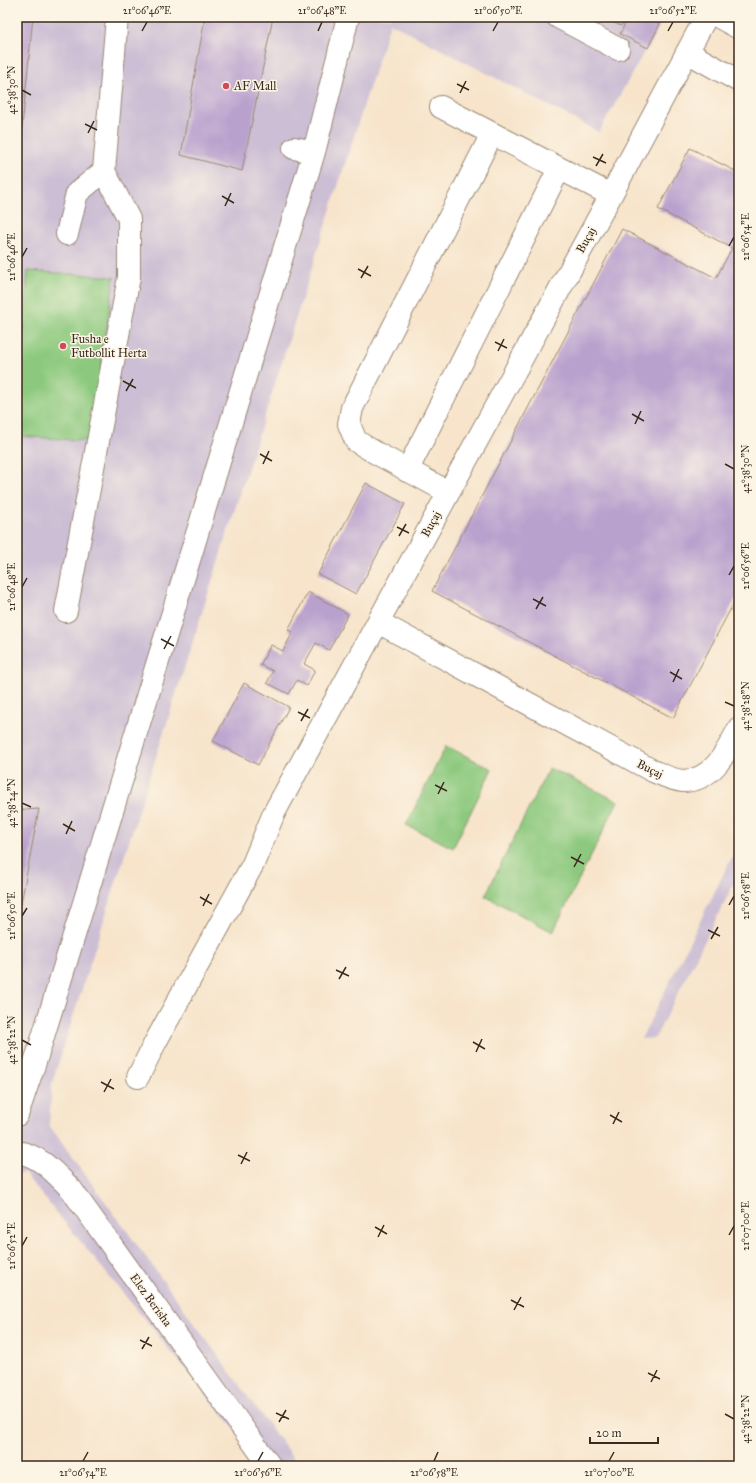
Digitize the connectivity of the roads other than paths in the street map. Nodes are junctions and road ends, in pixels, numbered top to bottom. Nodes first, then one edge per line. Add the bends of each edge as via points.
1 (117, 17) edge
2 (348, 17) edge
3 (558, 17) edge
4 (706, 17) edge
5 (719, 17) edge
6 (739, 28) edge
7 (618, 49) dead end
8 (687, 52) junction
9 (739, 81) edge
10 (441, 107) dead end
11 (492, 134) junction
12 (560, 169) junction
13 (104, 171) junction
14 (611, 195) junction
15 (68, 234) dead end
16 (407, 471) junction
17 (448, 492) junction
18 (404, 574) junction
19 (66, 610) dead end
20 (378, 622) junction
21 (418, 644) junction
22 (739, 728) edge
23 (138, 1077) dead end
24 (17, 1115) edge
25 (17, 1152) edge
26 (270, 1466) edge

1 - 13 street
2 - 24 street via 304,150 38,1054
3 - 7 street
4 - 8 street, Buçaj
5 - 6 street
8 - 9 street
8 - 14 street, Buçaj
10 - 11 street
11 - 12 street
11 - 16 street via 352,408 349,424 356,441
12 - 14 street
12 - 16 street
13 - 15 street via 77,193
13 - 19 street via 130,219 129,277
14 - 17 street, Buçaj
16 - 17 street
17 - 18 street, Buçaj
18 - 20 street, Buçaj
18 - 21 street via 398,594 400,615 408,632
20 - 21 street, Buçaj
20 - 23 street via 274,813 253,864
21 - 22 street, Buçaj via 668,778 683,781 696,779 710,772 727,750
25 - 26 street, Elez Berisha via 41,1160 70,1189

